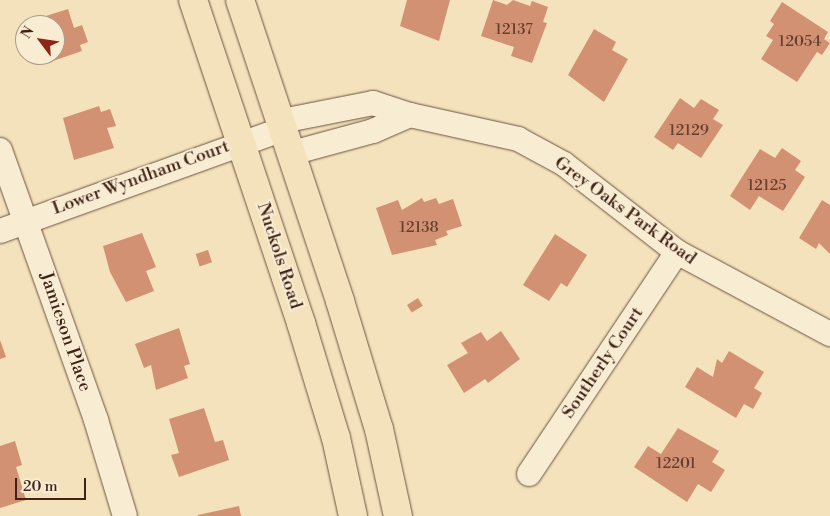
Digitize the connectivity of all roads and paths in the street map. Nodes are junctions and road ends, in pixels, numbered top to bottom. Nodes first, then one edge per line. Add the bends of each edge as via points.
1 (193, 0) edge
2 (240, 0) edge
3 (410, 114) junction
4 (286, 134) junction
5 (242, 141) junction
6 (0, 150) edge
7 (26, 220) junction
8 (0, 231) edge
9 (677, 252) junction
10 (830, 334) edge
11 (529, 474) dead end
12 (125, 516) edge
13 (353, 516) edge
14 (398, 516) edge

1 - 5 main road, Nuckols Road
2 - 4 main road
3 - 4 street via 373,131
3 - 4 street, Grey Oaks Park Road via 374,103
3 - 9 street, Grey Oaks Park Road via 518,138 564,164
4 - 5 street, Lower Wyndham Court
4 - 14 main road via 379,429
5 - 7 street, Lower Wyndham Court
5 - 13 main road, Nuckols Road via 336,438
6 - 7 street, Jamieson Place
7 - 8 street, Lower Wyndham Court
7 - 12 street, Jamieson Place
9 - 10 street, Grey Oaks Park Road
9 - 11 street, Southerly Court

